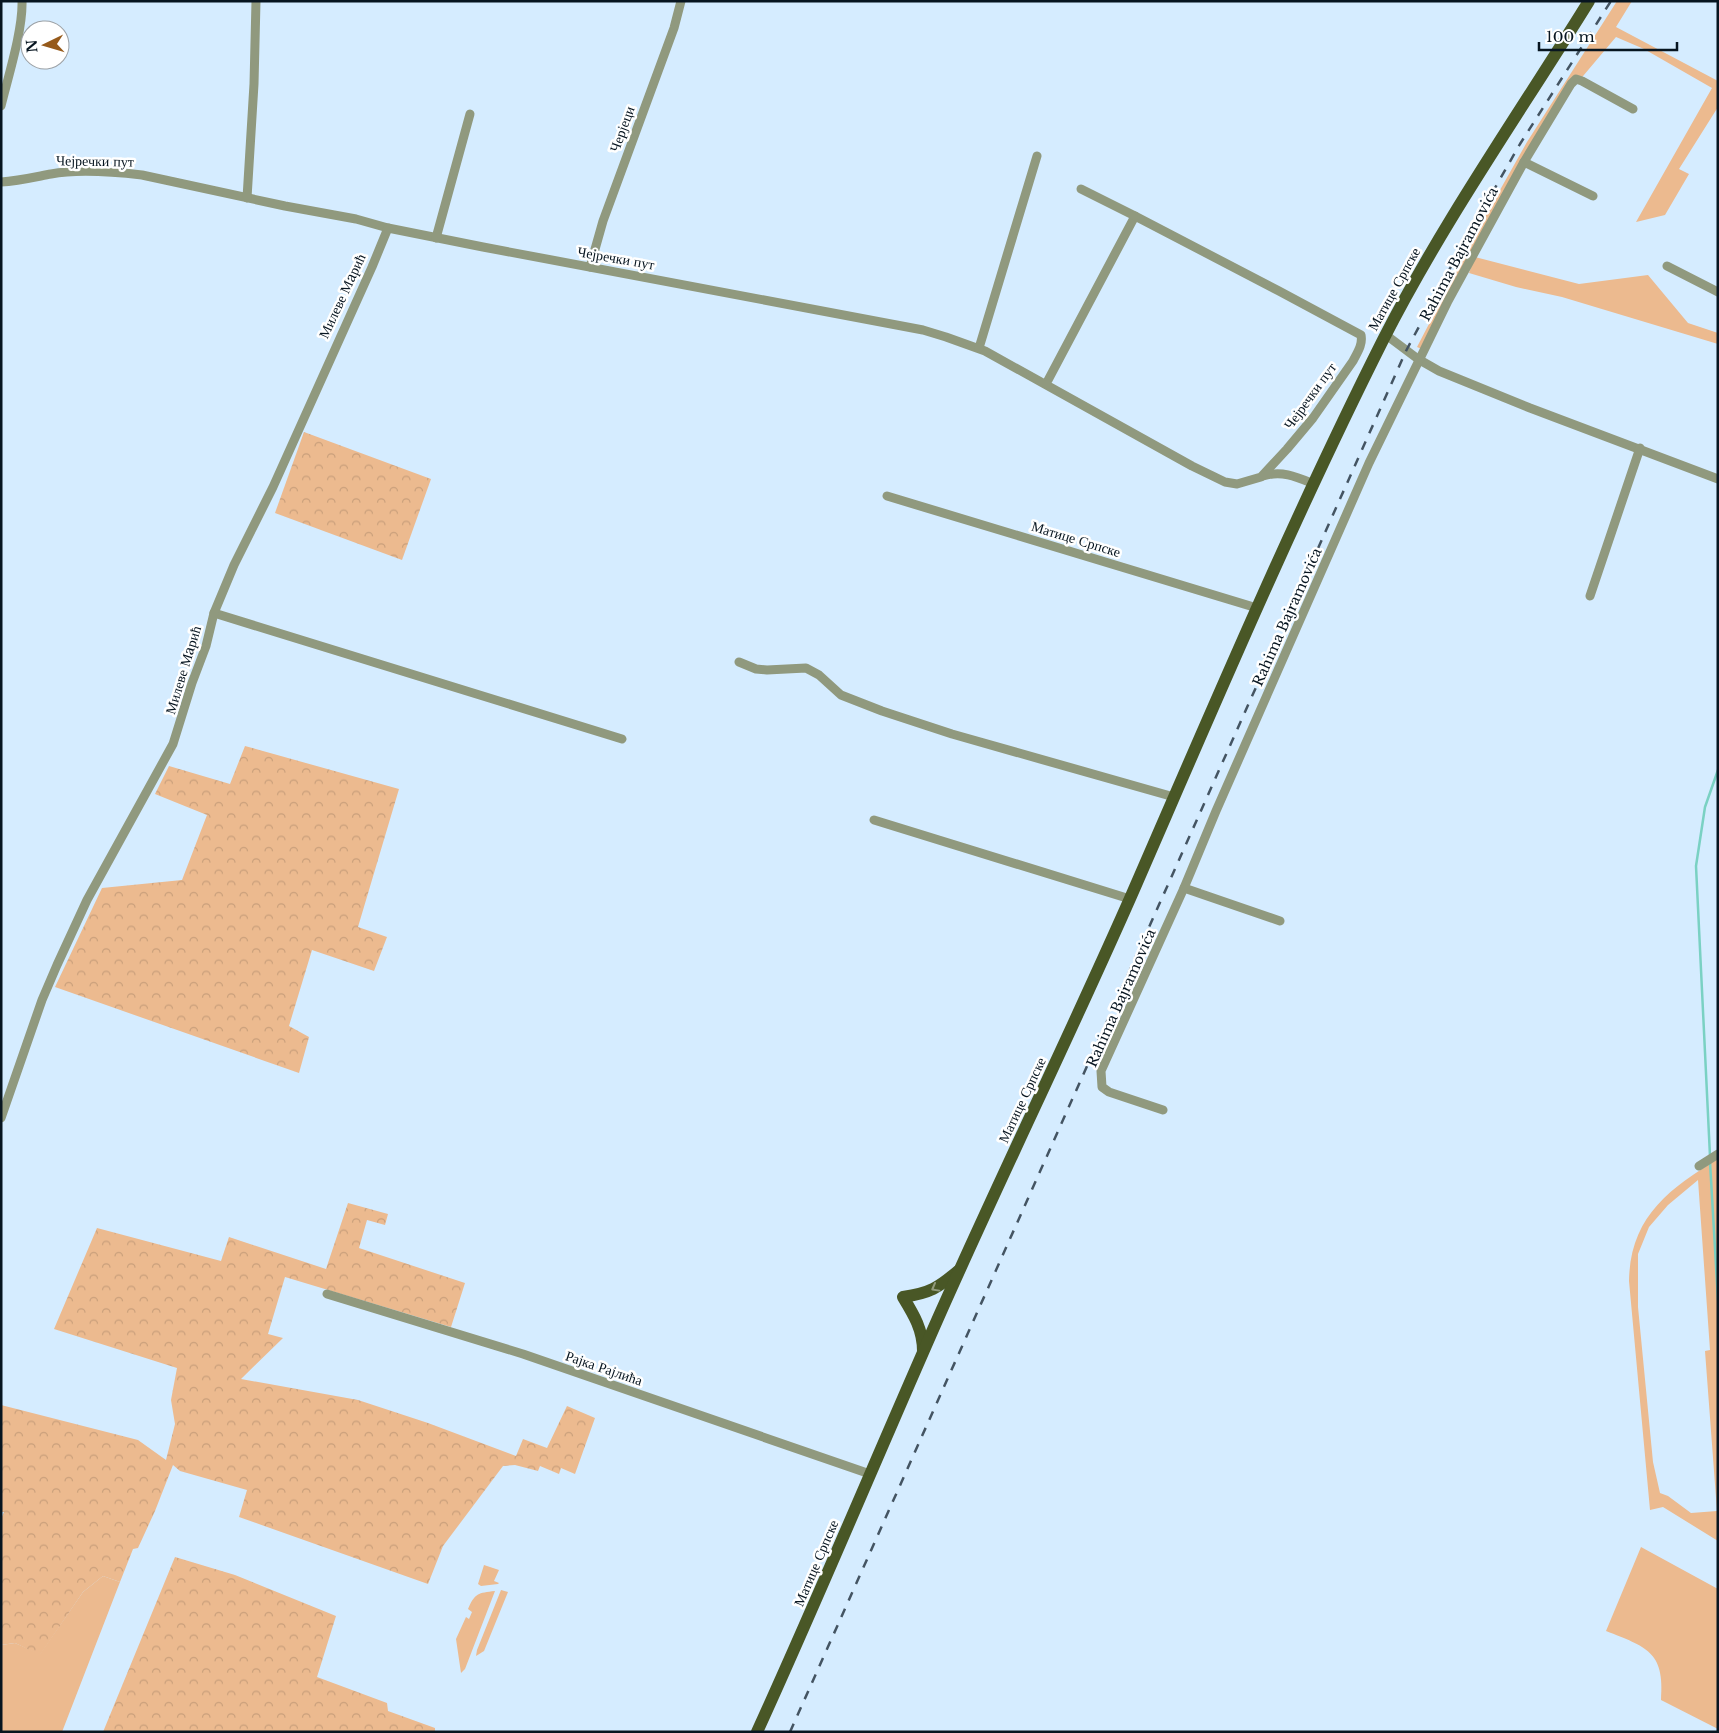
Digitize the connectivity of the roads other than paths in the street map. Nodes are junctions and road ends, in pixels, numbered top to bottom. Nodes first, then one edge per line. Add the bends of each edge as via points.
1 (22, 1) edge
2 (256, 1) edge
3 (681, 1) edge
4 (1589, 1) edge
5 (1, 106) edge
6 (1633, 109) dead end
7 (470, 114) dead end
8 (1038, 156) dead end
9 (1524, 162) junction
10 (1, 182) edge
11 (1081, 189) dead end
12 (1593, 196) dead end
13 (248, 198) junction
14 (1135, 216) junction
15 (388, 228) junction
16 (436, 238) junction
17 (1668, 266) dead end
18 (590, 267) junction
19 (1718, 292) edge
20 (1386, 336) junction
21 (979, 348) junction
22 (1418, 359) junction
23 (1046, 384) junction
24 (1640, 448) junction
25 (1261, 477) junction
26 (1718, 479) edge
27 (1314, 484) junction
28 (887, 496) dead end
29 (1590, 596) dead end
30 (1257, 608) junction
31 (214, 613) junction
32 (739, 662) dead end
33 (622, 739) dead end
34 (1174, 798) junction
35 (874, 820) dead end
36 (1184, 888) junction
37 (1130, 899) junction
38 (1280, 921) dead end
39 (1163, 1110) dead end
40 (1, 1118) edge
41 (1718, 1154) edge
42 (1698, 1166) dead end
43 (961, 1269) junction
44 (327, 1294) dead end
45 (923, 1353) junction
46 (870, 1474) junction
47 (757, 1732) edge

1 - 5 street
2 - 13 street
3 - 18 street, Черјеци via 603,221
4 - 20 main road, Матице Српске via 1455,211
6 - 9 street, Rahima Bajramovića via 1576,79
7 - 16 street
8 - 21 street
9 - 12 street
9 - 22 street, Rahima Bajramovića
10 - 13 street, Чејречки пут via 53,174 124,173
11 - 14 street, Чејречки пут
13 - 15 street, Чејречки пут
14 - 23 street
14 - 25 street, Чејречки пут via 1361,335 1361,343 1352,361 1313,418
15 - 16 street, Чејречки пут
15 - 31 street, Милеве Мaрић
16 - 18 street, Чејречки пут
17 - 19 street
18 - 21 street, Чејречки пут via 923,330
20 - 22 street
20 - 27 main road, Матице Српске
21 - 23 street, Чејречки пут
22 - 24 street via 1493,393
22 - 36 street, Rahima Bajramovića via 1369,463
23 - 25 street, Чејречки пут via 1220,480 1237,484
24 - 26 street
24 - 29 street
25 - 27 street via 1281,473
27 - 30 main road, Матице Српске
28 - 30 street, Матице Српске
30 - 34 main road, Матице Српске
31 - 33 street
31 - 40 street, Милеве Мaрић via 176,735 73,929 42,1000
32 - 34 street via 767,670 806,668 841,694 882,711
34 - 37 main road, Матице Српске
35 - 37 street
36 - 38 street
36 - 39 street, Rahima Bajramovića via 1101,1071 1102,1086 1109,1092
37 - 43 main road, Матице Српске
41 - 42 street
43 - 45 main road, Матице Српске
43 -> 45 main road via 936,1289 903,1298 920,1328
44 - 46 street, Рајка Рајлића via 513,1351
45 - 46 main road, Матице Српске
46 - 47 main road, Матице Српске

